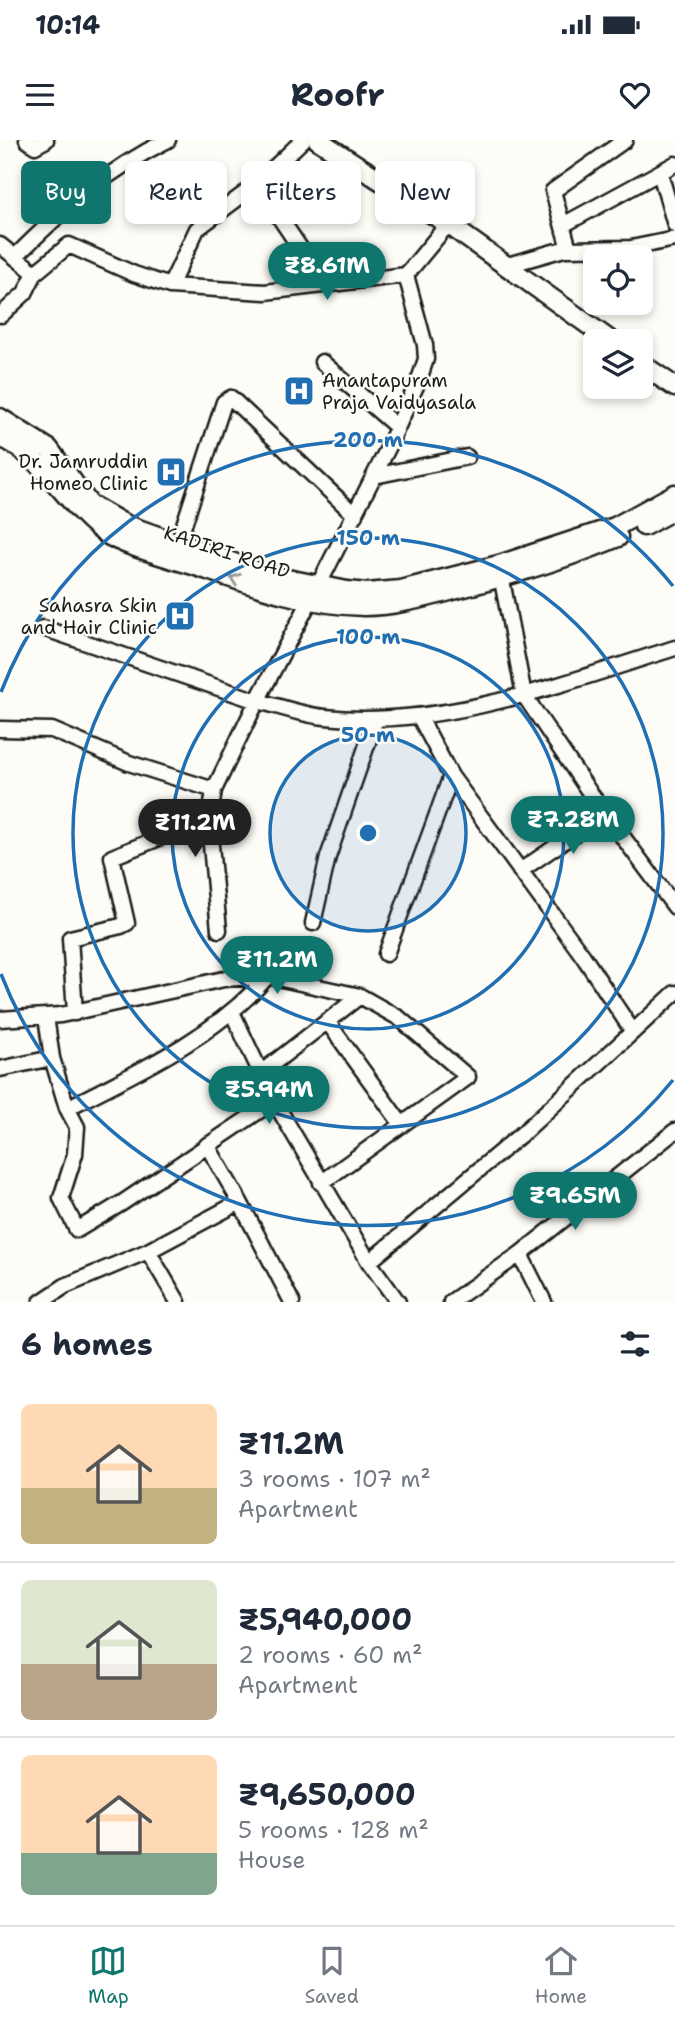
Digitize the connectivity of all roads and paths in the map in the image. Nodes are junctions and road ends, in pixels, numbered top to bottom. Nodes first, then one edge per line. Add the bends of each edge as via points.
1 (27, 140) edge
2 (46, 140) edge
3 (168, 140) edge
4 (303, 140) edge
5 (318, 140) edge
6 (625, 140) edge
7 (608, 144) edge
8 (281, 161) edge
9 (675, 164) edge
10 (660, 173) junction
11 (375, 177) edge
12 (241, 196) edge
13 (284, 224) edge
14 (448, 224) joint
15 (563, 225) junction
16 (675, 225) edge
17 (675, 239) edge
18 (0, 245) edge
19 (569, 249) junction
20 (15, 257) junction
21 (504, 266) junction
22 (35, 273) junction
23 (406, 275) junction
24 (326, 285) junction
25 (170, 286) junction
26 (1, 314) edge
27 (595, 329) edge
28 (322, 362) dead end
29 (653, 372) edge
30 (675, 387) edge
31 (0, 418) edge
32 (397, 428) junction
33 (0, 437) edge
34 (467, 457) dead end
35 (374, 476) junction
36 (675, 494) edge
37 (675, 509) edge
38 (355, 515) junction
39 (178, 543) junction
40 (501, 571) junction
41 (315, 592) junction
42 (43, 628) dead end
43 (675, 648) edge
44 (524, 695) junction
45 (257, 701) junction
46 (419, 716) junction
47 (376, 719) junction
48 (0, 729) edge
49 (451, 776) junction
50 (214, 790) junction
51 (605, 813) junction
52 (209, 818) junction
53 (520, 871) junction
54 (675, 907) edge
55 (313, 923) dead end
56 (219, 930) dead end
57 (386, 954) dead end
58 (268, 976) junction
59 (675, 993) edge
60 (360, 996) junction
61 (232, 1012) junction
62 (0, 1013) edge
63 (75, 1013) junction
64 (0, 1018) edge
65 (43, 1018) junction
66 (327, 1021) junction
67 (633, 1031) junction
68 (52, 1058) junction
69 (0, 1069) edge
70 (262, 1072) junction
71 (274, 1101) junction
72 (67, 1108) junction
73 (402, 1125) junction
74 (675, 1131) edge
75 (207, 1145) junction
76 (321, 1183) junction
77 (240, 1202) junction
78 (148, 1251) junction
79 (520, 1254) junction
80 (369, 1262) junction
81 (41, 1302) edge
82 (178, 1302) edge
83 (292, 1302) edge
84 (398, 1302) edge
85 (450, 1302) edge
86 (544, 1302) edge

1 - 2 street via 34,146
3 - 20 street via 97,181
4 - 8 street
5 - 11 main road
6 - 7 street
7 - 15 street via 552,191
9 - 10 street
10 - 15 street
10 - 16 street
12 - 25 street via 197,229
13 - 24 street
14 - 21 main road
14 - 23 street
15 - 19 street
17 - 19 street via 631,248
18 - 20 street
19 - 21 street
20 - 22 street
21 - 27 main road
22 - 25 street via 69,245
22 - 26 street via 25,293
23 - 24 street
23 - 32 street via 426,359
24 - 25 street via 265,292
28 - 32 street
29 - 30 main road
31 - 39 main road, KADIRI ROAD via 48,449 89,503 124,524
32 - 35 street
41 -> 33 main road, KADIRI ROAD via 271,591 105,533 21,448
34 - 35 street
35 - 38 street
36 - 40 main road, KADIRI ROAD via 615,527
37 - 40 main road, KADIRI ROAD via 587,550
38 - 39 street via 228,398
38 - 41 street
39 - 41 main road, KADIRI ROAD
40 - 41 main road, KADIRI ROAD via 424,597 380,605 354,605
40 - 44 street
41 - 45 street
42 - 45 street
43 - 44 street
44 - 46 street
44 - 51 street
45 - 47 street via 322,717
45 - 50 street
46 - 47 street
46 - 49 street
47 - 55 street via 328,857
48 - 50 street via 52,730 129,764
49 - 53 street
49 - 57 street
50 - 52 street
51 - 53 street
51 - 54 street
52 - 56 street
52 - 63 street via 112,857 127,923 70,937
53 - 67 street
58 - 60 street
58 - 61 street
58 - 63 street via 224,979
59 - 67 street
60 - 66 street
60 - 73 street via 398,1018 468,1077
61 - 70 street
61 - 72 street via 167,1055
62 - 64 street
63 - 65 street
64 - 65 street
65 - 68 street
66 - 70 street
66 - 73 street
67 - 80 street via 524,1132
68 - 69 street
68 - 72 street
70 - 71 street
71 - 75 street
71 - 76 street
72 - 75 street via 77,1127 75,1154 61,1198 77,1230
73 - 76 street
74 - 79 street
75 - 77 street
76 - 80 street
77 - 78 street
77 - 83 street
78 - 81 street via 65,1286
78 - 82 street
79 - 85 street
79 - 86 street
80 - 84 street

